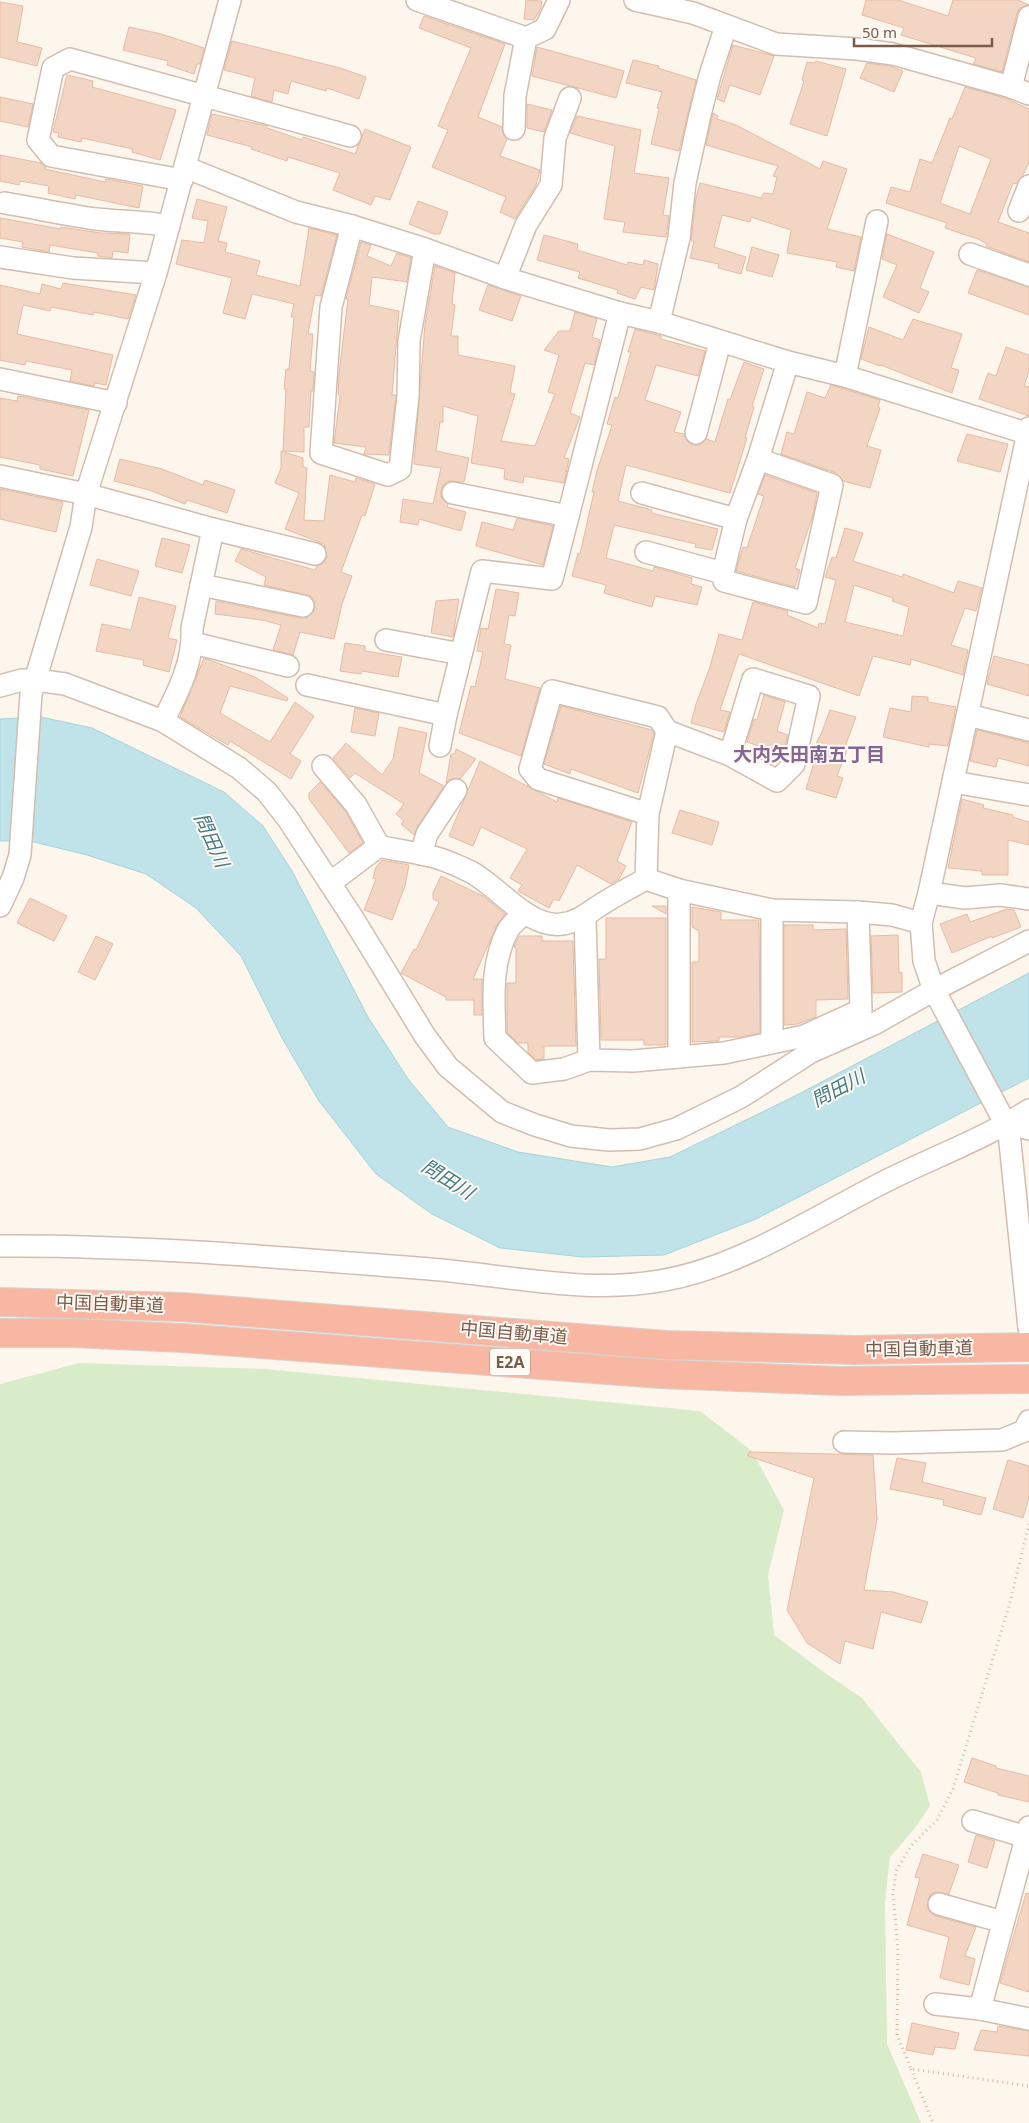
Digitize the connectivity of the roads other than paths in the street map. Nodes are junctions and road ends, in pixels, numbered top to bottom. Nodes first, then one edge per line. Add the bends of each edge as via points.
1 (230, 0) edge
2 (416, 0) edge
3 (559, 0) edge
4 (635, 0) edge
5 (1029, 17) edge
6 (726, 26) junction
7 (526, 38) junction
8 (1020, 90) edge
9 (204, 94) junction
10 (570, 98) dead end
11 (514, 130) dead end
12 (350, 136) dead end
13 (184, 174) junction
14 (1029, 186) edge
15 (5, 203) dead end
16 (1019, 211) dead end
17 (877, 221) dead end
18 (169, 226) junction
19 (352, 226) junction
20 (425, 249) junction
21 (970, 254) dead end
22 (0, 257) edge
23 (156, 273) junction
24 (1029, 275) edge
25 (505, 278) junction
26 (620, 313) junction
27 (659, 322) junction
28 (720, 342) junction
29 (788, 362) junction
30 (845, 376) junction
31 (0, 379) edge
32 (116, 403) junction
33 (1028, 432) edge
34 (696, 433) dead end
35 (758, 459) junction
36 (0, 476) edge
37 (452, 493) dead end
38 (642, 493) dead end
39 (86, 494) junction
40 (568, 516) junction
41 (736, 519) junction
42 (213, 529) junction
43 (646, 552) dead end
44 (315, 554) dead end
45 (723, 573) junction
46 (201, 584) junction
47 (302, 606) dead end
48 (386, 640) dead end
49 (193, 643) junction
50 (461, 654) junction
51 (288, 666) dead end
52 (307, 685) dead end
53 (0, 686) edge
54 (34, 687) junction
55 (446, 715) junction
56 (968, 715) junction
57 (162, 721) junction
58 (1029, 730) edge
59 (667, 731) junction
60 (440, 746) dead end
61 (730, 755) junction
62 (323, 766) dead end
63 (952, 782) junction
64 (456, 790) dead end
65 (1029, 795) edge
66 (648, 814) junction
67 (380, 846) junction
68 (421, 854) junction
69 (646, 879) junction
70 (330, 883) junction
71 (679, 890) junction
72 (929, 894) junction
73 (1029, 899) edge
74 (0, 906) edge
75 (772, 910) junction
76 (858, 912) junction
77 (525, 913) junction
78 (585, 917) junction
79 (921, 923) junction
80 (1029, 941) edge
81 (936, 994) junction
82 (772, 1042) junction
83 (679, 1057) junction
84 (589, 1060) junction
85 (1029, 1110) edge
86 (1005, 1120) junction
87 (1029, 1129) edge
88 (0, 1246) edge
89 (0, 1302) edge
90 (0, 1333) edge
91 (1025, 1341) edge
92 (1024, 1380) edge
93 (1029, 1421) edge
94 (844, 1442) dead end
95 (973, 1821) dead end
96 (1028, 1832) edge
97 (939, 1904) dead end
98 (1003, 1922) junction
99 (935, 2004) dead end
100 (980, 2009) junction
101 (1029, 2019) edge

1 - 9 street
2 - 7 street
3 - 7 street via 545,29
4 - 6 street via 693,13
5 - 8 street
6 - 8 street via 776,44 893,54
6 - 27 street via 710,75 689,165 679,238
7 - 11 street via 515,96
9 - 12 street
9 - 13 street
9 - 13 street via 70,59 53,68 38,140 51,156 128,172
10 - 25 street via 555,138 551,185 526,225
13 - 18 street
13 - 19 street via 296,212
14 - 16 street
15 - 18 street via 93,218
17 - 30 street
18 - 23 street
19 - 20 street
19 - 20 street via 331,307 321,453 388,476 400,469 410,341
20 - 25 street
21 - 24 street
22 - 23 street via 73,268
23 - 32 street
25 - 26 street
26 - 27 street
26 - 40 street
27 - 28 street
28 - 29 street
28 - 34 street
29 - 30 street
29 - 35 street
30 - 33 street
31 - 32 street
32 - 39 street
33 - 56 street
35 - 41 street
35 - 45 street via 832,485 806,603 724,582
36 - 39 street
37 - 40 street
38 - 41 street
39 - 42 street
39 - 54 street via 81,527
40 - 50 street via 552,579 482,571
41 - 45 street
42 - 44 street
42 - 46 street
43 - 45 street
46 - 47 street
46 - 49 street via 192,628
48 - 50 street
49 - 51 street
49 - 57 street via 181,687
50 - 55 street
52 - 55 street
53 - 54 street via 22,680
54 - 57 street via 64,684
54 - 74 street via 20,855
55 - 60 street
56 - 58 street
56 - 63 street
57 - 70 street via 239,768 267,792
59 - 61 street
59 - 66 street
59 - 66 street via 658,717 552,691 530,769 538,779
61 - 61 street via 777,781 794,764 809,696 754,680
62 - 67 street via 356,805
63 - 65 street
63 - 72 street
64 - 68 street via 427,834
66 - 69 street
67 - 68 street
67 - 70 street
68 - 77 street via 446,860 473,873
69 - 71 street
69 - 78 street
70 - 81 street via 448,1068 502,1112 571,1136 640,1139 676,1129 741,1097 811,1052
71 - 75 street
71 - 83 street
72 - 73 street via 965,898 1000,895
72 - 79 street
75 - 76 street
75 - 82 street
76 - 79 street via 892,915
76 - 82 street via 861,1010 804,1036
77 - 78 street via 549,925
77 - 84 street via 509,928 497,961 494,1038 532,1073 564,1069
78 - 84 street
79 - 81 street via 924,961
80 - 81 street
81 - 86 street
82 - 83 street via 724,1053
83 - 84 street
85 - 86 street
86 - 87 street
86 - 88 street via 729,1262 666,1280 637,1284 558,1283 431,1269 202,1253
86 - 91 street
89 - 91 highway, 中国自動車道 / E2A via 181,1307 666,1345 855,1350
90 - 92 highway, 中国自動車道 / E2A via 183,1338 660,1374 840,1381
93 - 94 street via 1024,1431 1002,1440 892,1444
95 - 96 street
96 - 98 street
97 - 98 street
98 - 100 street
99 - 100 street
100 - 101 street

